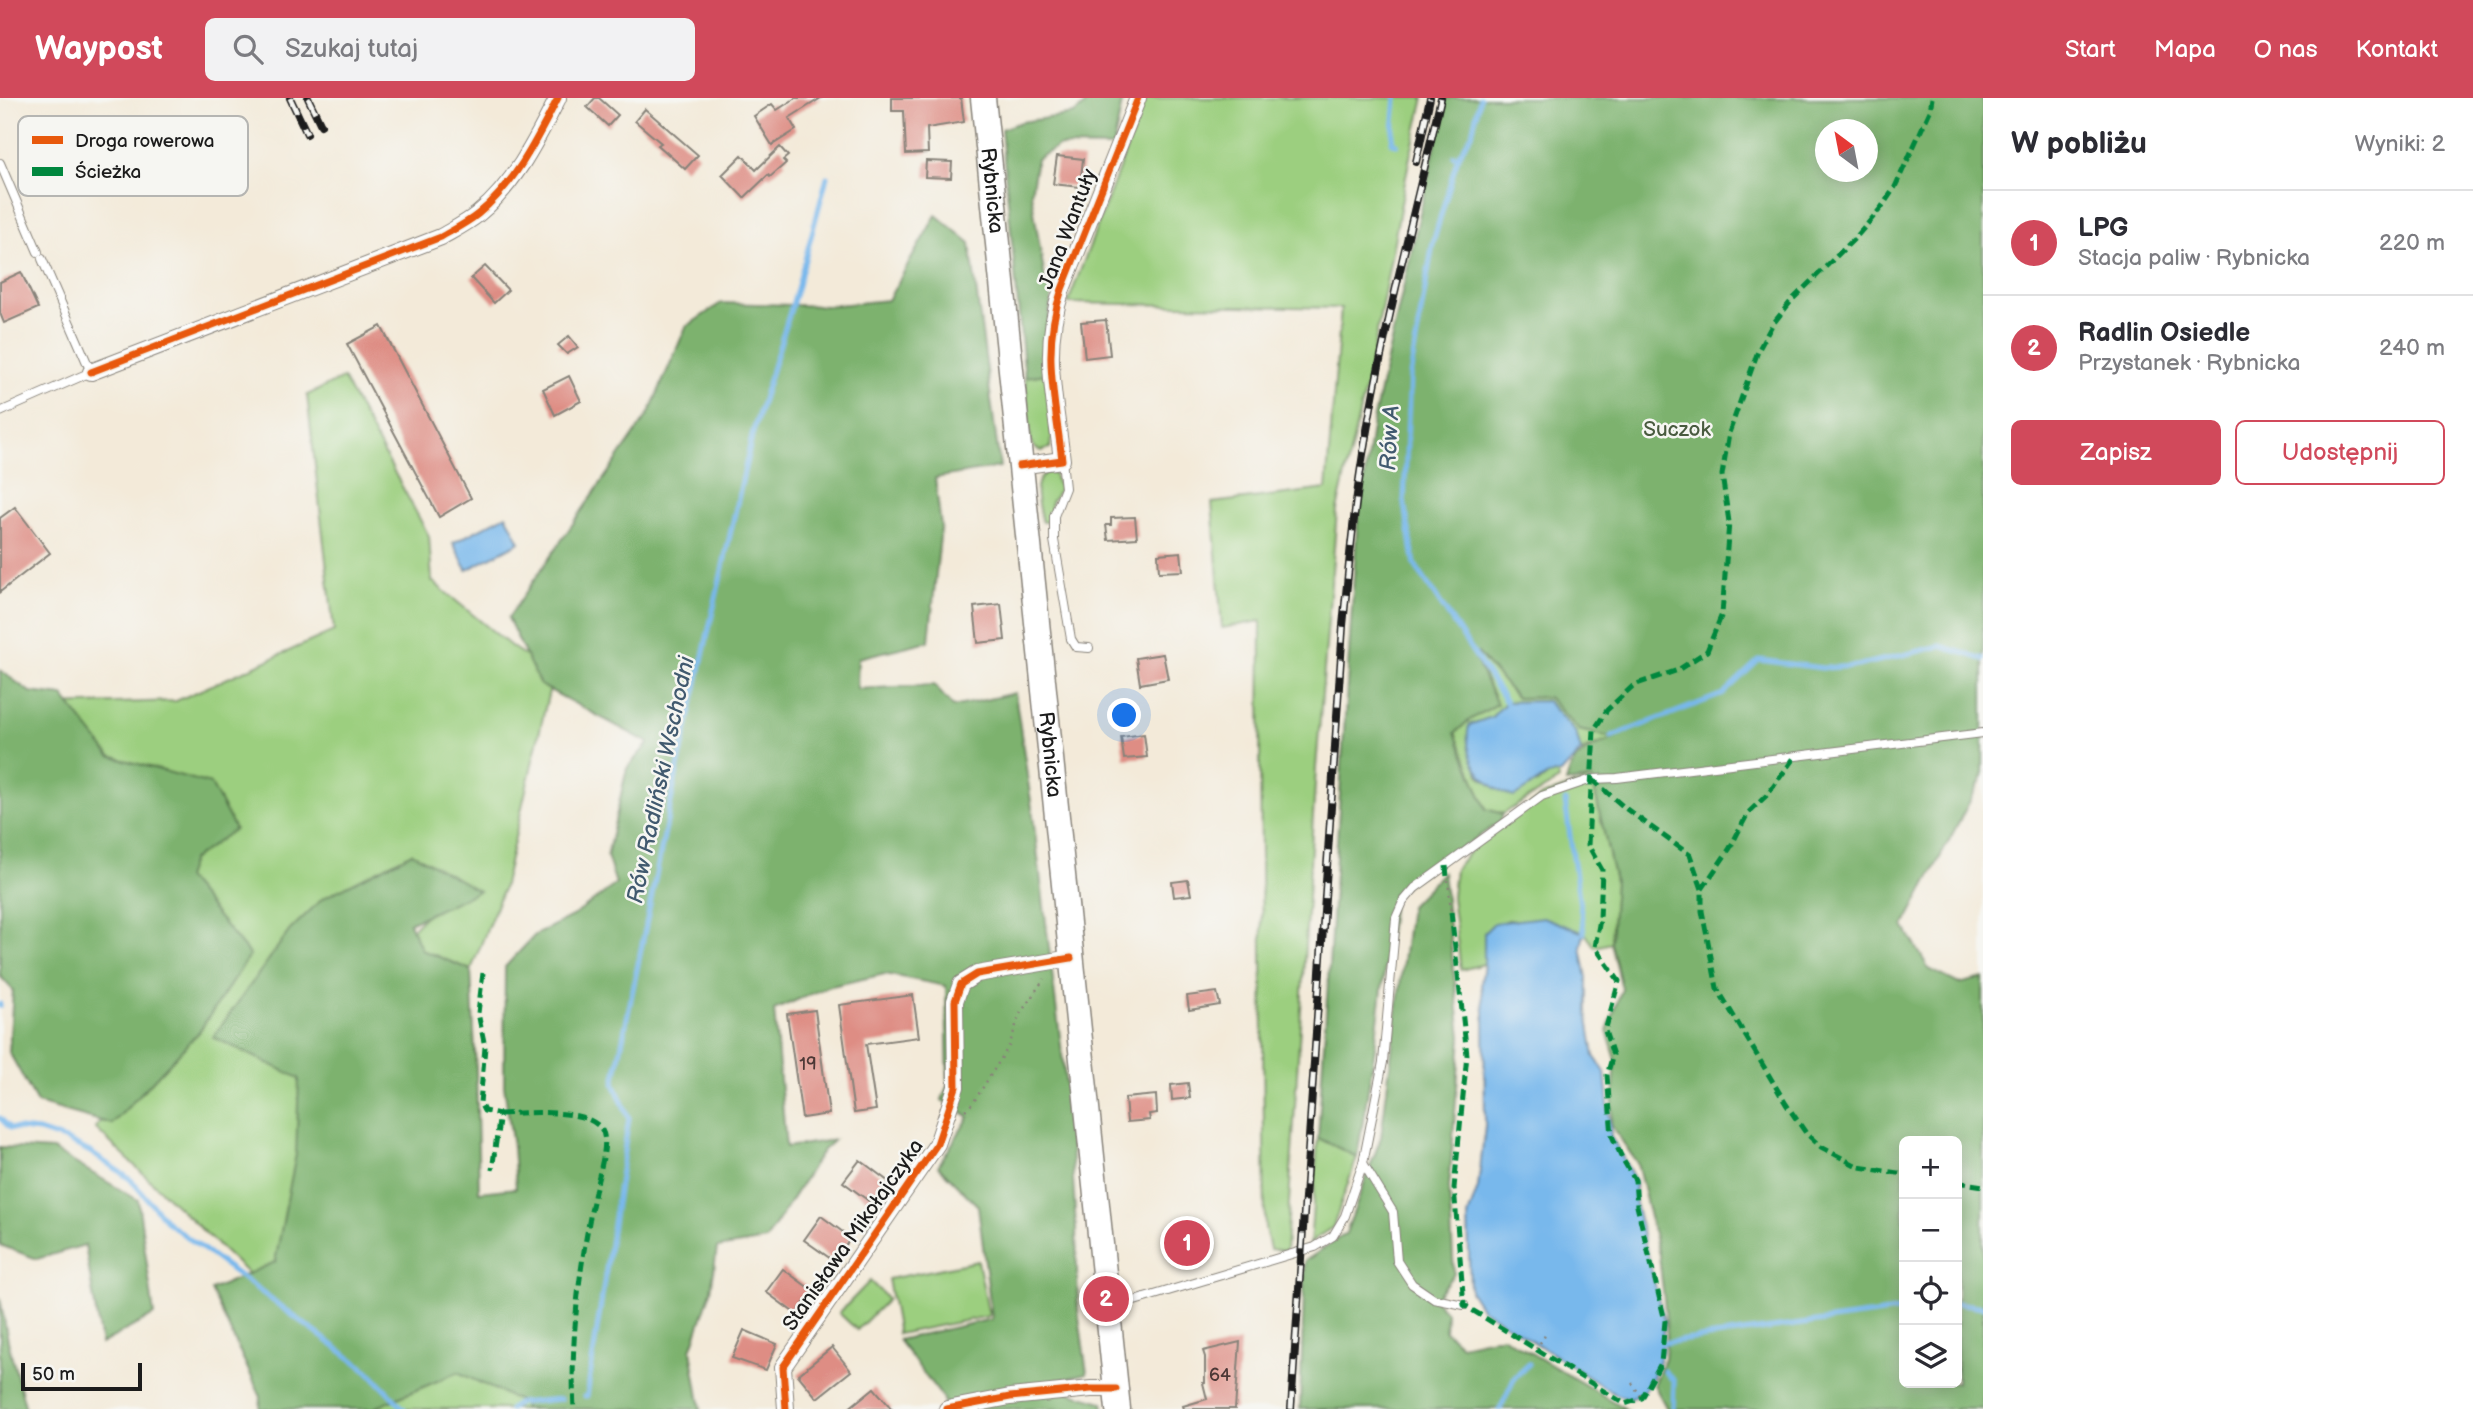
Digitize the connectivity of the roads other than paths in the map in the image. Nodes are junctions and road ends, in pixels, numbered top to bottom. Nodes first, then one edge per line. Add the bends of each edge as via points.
1 (558, 98) edge
2 (983, 98) edge
3 (1138, 98) edge
4 (0, 163) edge
5 (91, 372) junction
6 (0, 412) edge
7 (1062, 460) junction
8 (1019, 466) junction
9 (1089, 648) dead end
10 (1983, 733) edge
11 (1071, 958) junction
12 (1363, 1163) junction
13 (1464, 1305) dead end
14 (1107, 1309) junction
15 (1117, 1399) edge
16 (786, 1409) edge
17 (947, 1409) edge

1 - 5 street via 506,187 477,215 441,237
2 - 8 main road, Rybnicka
3 - 7 street, Jana Wantuły via 1053,320 1050,361
4 - 5 lane
5 - 6 lane
7 - 8 street
7 - 9 lane via 1065,488 1054,516 1054,540 1071,639 1076,647
8 - 11 main road, Rybnicka
10 - 12 lane via 1592,779 1542,796 1402,902 1396,918 1383,1062
11 - 14 main road, Rybnicka
11 - 16 street, Stanisława Mikołajczyka via 978,974 961,984 955,1001 956,1087 939,1138 783,1367
12 - 13 lane via 1393,1212 1397,1261 1412,1284 1434,1299
12 - 14 lane via 1334,1236 1315,1247
14 - 15 main road, Rybnicka
15 - 17 street via 1091,1389

